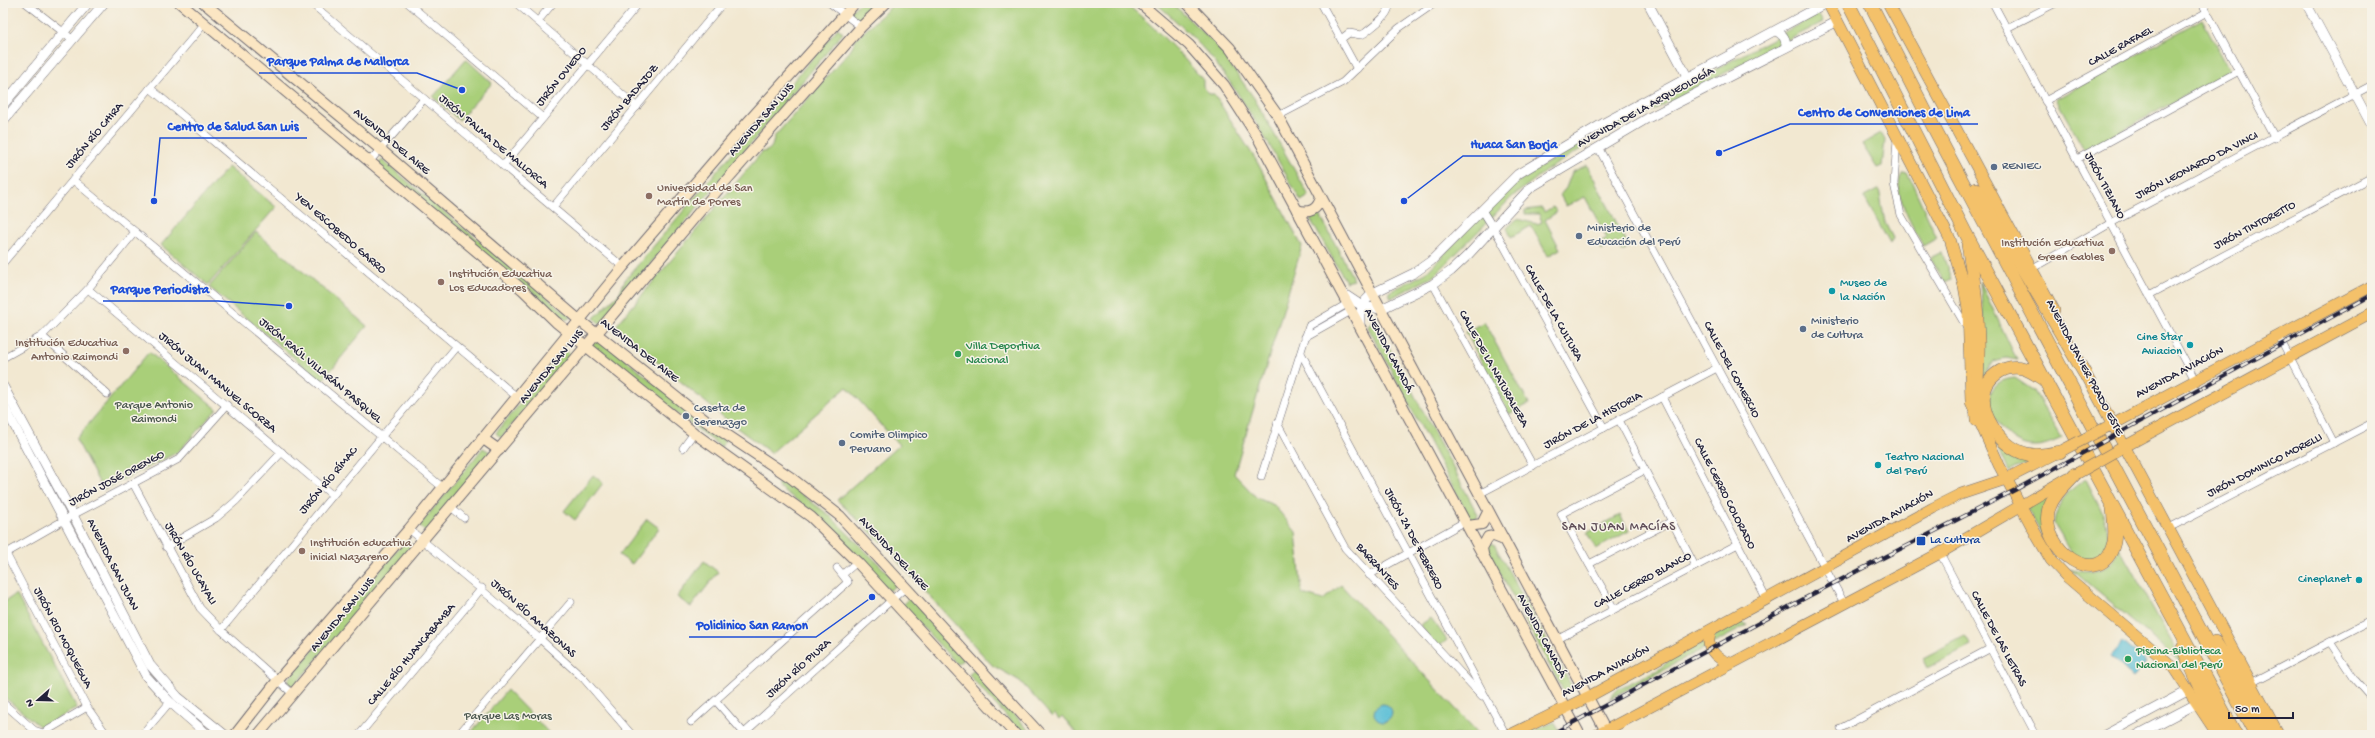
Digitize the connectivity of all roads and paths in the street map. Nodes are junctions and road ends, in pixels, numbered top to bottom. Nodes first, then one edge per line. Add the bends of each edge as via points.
1 (26, 3) edge
2 (88, 3) edge
3 (104, 3) edge
4 (180, 3) edge
5 (204, 3) edge
6 (311, 3) edge
7 (408, 3) edge
8 (516, 3) edge
9 (553, 3) edge
10 (639, 3) edge
11 (723, 3) edge
12 (830, 3) edge
13 (855, 3) edge
14 (886, 3) edge
15 (1140, 3) edge
16 (1187, 3) edge
17 (1322, 3) edge
18 (1389, 3) edge
19 (1648, 3) edge
20 (1827, 3) edge
21 (1840, 3) edge
22 (1848, 3) edge
23 (1888, 3) edge
24 (1993, 3) edge
25 (2056, 3) edge
26 (2202, 3) edge
27 (2306, 3) edge
28 (1433, 4) edge
29 (1872, 6) edge
30 (2207, 12) junction
31 (844, 14) junction
32 (538, 21) junction
33 (1838, 21) junction
34 (205, 23) junction
35 (860, 27) junction
36 (2007, 28) junction
37 (1776, 30) junction
38 (64, 33) junction
39 (72, 39) junction
40 (1341, 39) junction
41 (1786, 47) junction
42 (587, 64) junction
43 (1357, 69) junction
44 (2239, 71) junction
45 (1688, 78) junction
46 (2372, 85) edge
47 (150, 88) junction
48 (1892, 89) junction
49 (2355, 94) junction
50 (424, 99) junction
51 (2046, 101) junction
52 (3, 105) edge
53 (637, 107) junction
54 (1278, 116) junction
55 (543, 118) junction
56 (3, 121) edge
57 (2372, 126) edge
58 (1936, 132) junction
59 (1897, 137) junction
60 (2275, 138) junction
61 (1598, 147) junction
62 (380, 149) junction
63 (2077, 160) junction
64 (370, 161) junction
65 (503, 166) junction
66 (2372, 178) edge
67 (72, 180) junction
68 (1321, 197) junction
69 (553, 207) junction
70 (1297, 210) junction
71 (1482, 210) junction
72 (2111, 223) junction
73 (1494, 228) junction
74 (135, 232) junction
75 (1965, 232) junction
76 (3, 263) edge
77 (623, 268) junction
78 (2033, 268) junction
79 (1433, 284) junction
80 (2372, 286) edge
81 (88, 289) junction
82 (1341, 292) junction
83 (1373, 294) junction
84 (2149, 295) junction
85 (1362, 306) junction
86 (1349, 307) junction
87 (1381, 309) junction
88 (2372, 313) edge
89 (580, 320) junction
90 (1360, 327) junction
91 (1970, 332) junction
92 (569, 333) junction
93 (596, 334) junction
94 (42, 336) junction
95 (2278, 336) junction
96 (586, 346) junction
97 (456, 347) junction
98 (1300, 353) junction
99 (2289, 357) junction
100 (3, 358) edge
101 (1717, 368) junction
102 (2085, 374) junction
103 (2195, 380) junction
104 (2046, 381) junction
105 (3, 386) edge
106 (107, 394) dead end
107 (517, 397) junction
108 (1662, 397) junction
109 (3, 404) edge
110 (227, 405) junction
111 (1618, 420) junction
112 (1977, 420) junction
113 (2372, 423) edge
114 (1277, 424) junction
115 (2110, 425) junction
116 (1604, 428) junction
117 (694, 433) junction
118 (381, 437) junction
119 (482, 438) junction
120 (2334, 443) junction
121 (683, 448) dead end
122 (2122, 448) junction
123 (499, 450) junction
124 (2062, 451) junction
125 (282, 452) junction
126 (763, 459) junction
127 (1533, 466) junction
128 (1645, 470) junction
129 (753, 474) junction
130 (2075, 474) junction
131 (1261, 477) dead end
132 (2006, 479) junction
133 (133, 483) junction
134 (442, 487) junction
135 (331, 494) junction
136 (1479, 494) junction
137 (2113, 503) junction
138 (450, 506) junction
139 (2020, 506) junction
140 (1488, 512) junction
141 (69, 517) junction
142 (464, 518) dead end
143 (1672, 521) junction
144 (1467, 524) junction
145 (2169, 528) junction
146 (409, 529) junction
147 (423, 540) junction
148 (1504, 540) junction
149 (1738, 544) junction
150 (166, 547) junction
151 (4, 552) edge
152 (1408, 552) junction
153 (1940, 553) junction
154 (1484, 554) junction
155 (857, 562) junction
156 (1589, 564) junction
157 (1696, 566) junction
158 (837, 568) dead end
159 (1825, 568) junction
160 (843, 574) junction
161 (1369, 575) junction
162 (906, 587) junction
163 (482, 588) junction
164 (892, 600) junction
165 (1767, 600) junction
166 (571, 602) dead end
167 (1844, 603) junction
168 (1614, 609) junction
169 (2169, 609) junction
170 (2192, 614) junction
171 (2372, 620) edge
172 (220, 630) junction
173 (1712, 630) junction
174 (539, 638) junction
175 (1558, 639) junction
176 (2330, 642) junction
177 (1991, 648) junction
178 (974, 662) junction
179 (1731, 663) junction
180 (961, 674) junction
181 (278, 680) junction
182 (2251, 683) junction
183 (2189, 690) junction
184 (294, 694) junction
185 (1588, 697) junction
186 (2372, 698) edge
187 (716, 701) junction
188 (170, 702) junction
189 (3, 703) edge
190 (2198, 703) junction
191 (1490, 704) junction
192 (87, 708) junction
193 (1564, 709) junction
194 (691, 722) dead end
195 (1841, 728) dead end
196 (1603, 733) edge
197 (743, 734) edge
198 (2109, 734) edge
199 (107, 735) edge
200 (142, 735) edge
201 (208, 735) edge
202 (225, 735) edge
203 (235, 735) edge
204 (258, 735) edge
205 (359, 735) edge
206 (458, 735) edge
207 (632, 735) edge
208 (1016, 735) edge
209 (1041, 735) edge
210 (1506, 735) edge
211 (1510, 735) edge
212 (1580, 735) edge
213 (2036, 735) edge
214 (2137, 735) edge
215 (2217, 735) edge
216 (2222, 735) edge
217 (2236, 735) edge
218 (2256, 735) edge
219 (2269, 735) edge
220 (2279, 735) edge

1 - 38 street
2 - 38 street
3 - 39 street
4 - 34 main road
5 - 62 main road, AVENIDA DEL AIRE
6 - 50 street, JIRÓN PALMA DE MALLORCA
7 - 55 street
8 - 32 street
9 - 32 street
10 - 42 street, JIRÓN OVIEDO
11 - 53 street, JIRÓN BADAJOZ
12 - 31 street
13 - 31 main road, AVENIDA SAN LUIS
14 - 35 main road, AVENIDA SAN LUIS
15 - 70 main road, AVENIDA CANADÁ via 1189,46 1224,85 1257,136
16 - 54 main road, AVENIDA CANADÁ via 1230,48
17 - 40 street
18 - 40 street via 1387,14 1365,33 1349,33
19 - 45 street
20 - 33 main road
20 - 37 street, AVENIDA DE LA ARQUEOLOGÍA
21 - 48 highway via 1880,77
22 - 48 highway
23 - 78 main road, AVENIDA JAVIER PRADO ESTE via 1936,95
24 - 36 street, JIRÓN TIZIANO
25 - 36 street
26 - 30 street
27 - 49 street
28 - 43 street via 1400,28
29 - 58 highway, AVENIDA JAVIER PRADO ESTE
30 - 44 street
30 - 51 street, CALLE RAFAEL
31 - 35 street
31 - 77 main road, AVENIDA SAN LUIS
32 - 42 street
33 - 41 street, AVENIDA DE LA ARQUEOLOGÍA
33 - 59 main road
34 - 47 street, JIRÓN RÍO CHIRA
34 - 64 main road
35 - 93 main road, AVENIDA SAN LUIS
36 - 51 street, JIRÓN TIZIANO
37 - 41 street via 1786,40
37 - 45 street, AVENIDA DE LA ARQUEOLOGÍA
38 - 39 street
38 - 52 street
39 - 56 street
40 - 43 street
41 - 61 street, AVENIDA DE LA ARQUEOLOGÍA via 1648,118
42 - 53 street
42 - 55 street, JIRÓN OVIEDO
43 - 54 street via 1343,82
44 - 60 street
44 - 63 street
45 - 71 street, AVENIDA DE LA ARQUEOLOGÍA via 1524,170
46 - 49 street, JIRÓN LEONARDO DA VINCI
47 - 67 street, JIRÓN RÍO CHIRA
47 - 97 street, YEN ESCOBEDO GARRO
48 - 75 highway
49 - 57 street
49 - 60 street, JIRÓN LEONARDO DA VINCI
50 - 62 street
50 - 65 street, JIRÓN PALMA DE MALLORCA
51 - 63 street, JIRÓN TIZIANO
53 - 69 street, JIRÓN BADAJOZ
54 - 68 main road, AVENIDA CANADÁ
55 - 65 street, JIRÓN OVIEDO
58 - 102 highway via 1955,154
58 - 170 highway, AVENIDA JAVIER PRADO ESTE
59 - 91 main road via 1950,239 1964,286
59 - 91 street via 1894,184 1901,215
60 - 72 street, JIRÓN LEONARDO DA VINCI
61 - 73 street, AVENIDA DE LA ARQUEOLOGÍA via 1530,188
61 - 101 street, CALLE DEL COMERCIO
62 - 64 street
62 - 89 main road, AVENIDA DEL AIRE
63 - 72 street, JIRÓN TIZIANO
64 - 92 main road via 523,290
65 - 69 street, JIRÓN PALMA DE MALLORCA
66 - 84 street, JIRÓN TINTORETTO
67 - 74 street, JIRÓN RAÚL VILLARÁN PASQUEL
67 - 76 street, JIRÓN RÍO CHIRA
68 - 70 main road via 1314,210
68 - 83 main road, AVENIDA CANADÁ
69 - 77 street, JIRÓN PALMA DE MALLORCA
70 - 82 main road, AVENIDA CANADÁ
71 - 73 street, CALLE DE LA CULTURA
71 - 83 street, AVENIDA DE LA ARQUEOLOGÍA via 1431,261 1414,273
72 - 78 street, JIRÓN LEONARDO DA VINCI
72 - 84 street, JIRÓN TIZIANO
73 - 79 street, AVENIDA DE LA ARQUEOLOGÍA via 1451,271
73 - 116 street, CALLE DE LA CULTURA
74 - 81 street
74 - 118 street, JIRÓN RAÚL VILLARÁN PASQUEL
75 - 104 highway
75 - 112 highway via 1974,274
77 - 89 main road, AVENIDA SAN LUIS
78 - 102 main road, AVENIDA JAVIER PRADO ESTE
79 - 87 street, AVENIDA DE LA ARQUEOLOGÍA
79 - 127 street, CALLE DE LA NATURALEZA
80 - 95 main road, AVENIDA AVIACIÓN
81 - 94 street
81 - 110 street, JIRÓN JUAN MANUEL SCORZA
82 - 85 street
82 - 86 main road, AVENIDA CANADÁ
83 - 85 street, AVENIDA DE LA ARQUEOLOGÍA
83 - 87 main road, AVENIDA CANADÁ
84 - 103 street, JIRÓN TIZIANO
85 - 87 street
85 - 90 street
86 - 90 main road, AVENIDA CANADÁ
86 - 98 street via 1309,326
87 - 136 main road, AVENIDA CANADÁ
88 - 99 main road
89 - 92 main road, AVENIDA SAN LUIS
89 - 93 main road, AVENIDA DEL AIRE
90 - 144 main road, AVENIDA CANADÁ
91 - 112 main road via 1969,390
92 - 96 main road
92 - 107 main road, AVENIDA SAN LUIS
93 - 96 main road, AVENIDA SAN LUIS
93 - 126 main road, AVENIDA DEL AIRE via 706,421
94 - 100 street
94 - 106 street
95 - 99 street
95 - 103 main road, AVENIDA AVIACIÓN
96 - 117 main road
96 - 123 main road, AVENIDA SAN LUIS
97 - 107 street, YEN ESCOBEDO GARRO
97 - 118 street, JIRÓN RÍO RÍMAC
98 - 114 street
98 - 152 street, JIRÓN 24 DE FEBRERO
99 - 120 street
99 - 122 main road
101 - 108 street, JIRÓN DE LA HISTORIA
101 - 159 street, CALLE DEL COMERCIO
102 - 115 main road, AVENIDA JAVIER PRADO ESTE
103 - 115 main road, AVENIDA AVIACIÓN
104 - 124 highway via 2028,370 2006,369 1988,382 1984,392 1984,404 1992,425 2009,446 2028,455
104 - 137 highway
105 - 141 street, AVENIDA SAN JUAN
107 - 119 main road, AVENIDA SAN LUIS
108 - 111 street, JIRÓN DE LA HISTORIA
108 - 149 street, CALLE CERRO COLORADO
109 - 141 street, AVENIDA SAN JUAN
110 - 125 street, JIRÓN JUAN MANUEL SCORZA
110 - 133 street, JIRÓN JOSÉ ORENGO via 179,459
111 - 116 street, JIRÓN DE LA HISTORIA
111 - 128 street
112 - 132 main road
113 - 120 street, JIRÓN DOMINICO MORELLI
114 - 131 street
114 - 161 street, BARRANTES via 1345,548
115 - 122 main road, AVENIDA JAVIER PRADO ESTE
115 - 124 main road, AVENIDA AVIACIÓN, bridge
116 - 127 street, JIRÓN DE LA HISTORIA
117 - 121 street
117 - 129 main road
118 - 134 street, JIRÓN RAÚL VILLARÁN PASQUEL
118 - 135 street, JIRÓN RÍO RÍMAC
119 - 123 main road
119 - 134 main road, AVENIDA SAN LUIS
120 - 145 street, JIRÓN DOMINICO MORELLI
122 - 130 main road, bridge
122 - 145 main road, AVENIDA JAVIER PRADO ESTE
123 - 138 main road, AVENIDA SAN LUIS
124 - 132 main road, AVENIDA AVIACIÓN
125 - 135 street, JIRÓN JUAN MANUEL SCORZA
125 - 150 street via 236,501 216,518
126 - 129 main road
126 - 162 main road, AVENIDA DEL AIRE via 840,516
127 - 136 street, JIRÓN DE LA HISTORIA
128 - 143 street
128 - 156 street via 1561,514
129 - 155 main road via 811,516
130 - 137 highway via 2054,498 2048,517 2051,534 2068,559 2088,566 2106,557 2114,541
130 - 139 main road
132 - 139 main road
132 - 159 main road, AVENIDA AVIACIÓN via 1961,494
133 - 141 street, JIRÓN JOSÉ ORENGO
133 - 150 street, JIRÓN RÍO UCAYALI
134 - 146 main road, AVENIDA SAN LUIS
135 - 172 street, JIRÓN RÍO RÍMAC
136 - 140 main road, AVENIDA CANADÁ
137 - 169 highway
138 - 142 street
138 - 147 main road, AVENIDA SAN LUIS
139 - 153 main road
139 - 183 main road via 2051,560 2066,576 2166,660
140 - 144 main road via 1482,524
140 - 148 main road, AVENIDA CANADÁ
141 - 151 street, JIRÓN JOSÉ ORENGO
141 - 188 street, AVENIDA SAN JUAN via 146,676
141 - 202 street, AVENIDA SAN JUAN via 150,665 178,697
143 - 156 street
143 - 157 street
144 - 152 street
144 - 154 main road, AVENIDA CANADÁ
145 - 182 main road, AVENIDA JAVIER PRADO ESTE
146 - 147 street, JIRÓN RÍO AMAZONAS
146 - 181 main road, AVENIDA SAN LUIS
147 - 163 street, JIRÓN RÍO AMAZONAS
147 - 184 main road, AVENIDA SAN LUIS
148 - 154 main road via 1494,536 1488,537 1483,542
148 - 175 main road, AVENIDA CANADÁ
149 - 157 street, CALLE CERRO BLANCO
149 - 165 street, CALLE CERRO COLORADO
150 - 172 street, JIRÓN RÍO UCAYALI via 200,608
151 - 192 street, JIRÓN RIO MOQUEGUA
152 - 161 street
152 - 191 street, JIRÓN 24 DE FEBRERO
153 - 167 main road
153 - 177 street, CALLE DE LAS LETRAS
154 - 193 main road, AVENIDA CANADÁ
155 - 160 street
155 - 164 main road
156 - 168 street
157 - 168 street, CALLE CERRO BLANCO
158 - 160 street
159 - 165 main road, AVENIDA AVIACIÓN
159 - 167 street, CALLE DEL COMERCIO
160 - 187 street via 848,582
161 - 191 street, BARRANTES
162 - 164 street, JIRÓN RÍO PIURA
162 - 178 main road, AVENIDA DEL AIRE
163 - 174 street, JIRÓN RÍO AMAZONAS
163 - 205 street, CALLE RÍO HUANCABAMBA
164 - 180 main road
164 - 197 street, JIRÓN RÍO PIURA
165 - 173 main road, AVENIDA AVIACIÓN
166 - 174 street
167 - 179 main road
168 - 175 street, CALLE CERRO BLANCO
169 - 216 highway via 2189,664
169 - 217 highway
170 - 218 highway, AVENIDA JAVIER PRADO ESTE
170 - 219 highway via 2226,657
171 - 176 street
172 - 181 street, JIRÓN RÍO UCAYALI
173 - 179 main road via 1709,645 1713,654 1721,661
173 - 185 main road, AVENIDA AVIACIÓN
174 - 206 street
174 - 207 street, JIRÓN RÍO AMAZONAS via 584,680
175 - 185 main road, AVENIDA CANADÁ
176 - 182 street
176 - 186 street via 2355,680
177 - 195 street
177 - 213 street, CALLE DE LAS LETRAS
178 - 180 main road
178 - 209 main road, AVENIDA DEL AIRE
179 - 196 main road
180 - 208 main road
181 - 184 street, JIRÓN RÍO UCAYALI
181 - 203 main road, AVENIDA SAN LUIS
182 - 220 main road, AVENIDA JAVIER PRADO ESTE
183 - 190 main road
183 - 198 street
184 - 204 main road, AVENIDA SAN LUIS
185 - 193 main road, AVENIDA AVIACIÓN
185 - 196 main road, AVENIDA CANADÁ
187 - 194 street
187 - 197 street
188 - 200 street
188 - 201 street, AVENIDA SAN JUAN
189 - 192 street via 34,730 43,733
190 - 214 street
190 - 215 main road
191 - 210 street, JIRÓN 24 DE FEBRERO
192 - 199 street, JIRÓN RIO MOQUEGUA
193 - 211 main road, AVENIDA AVIACIÓN
193 - 212 main road, AVENIDA CANADÁ

